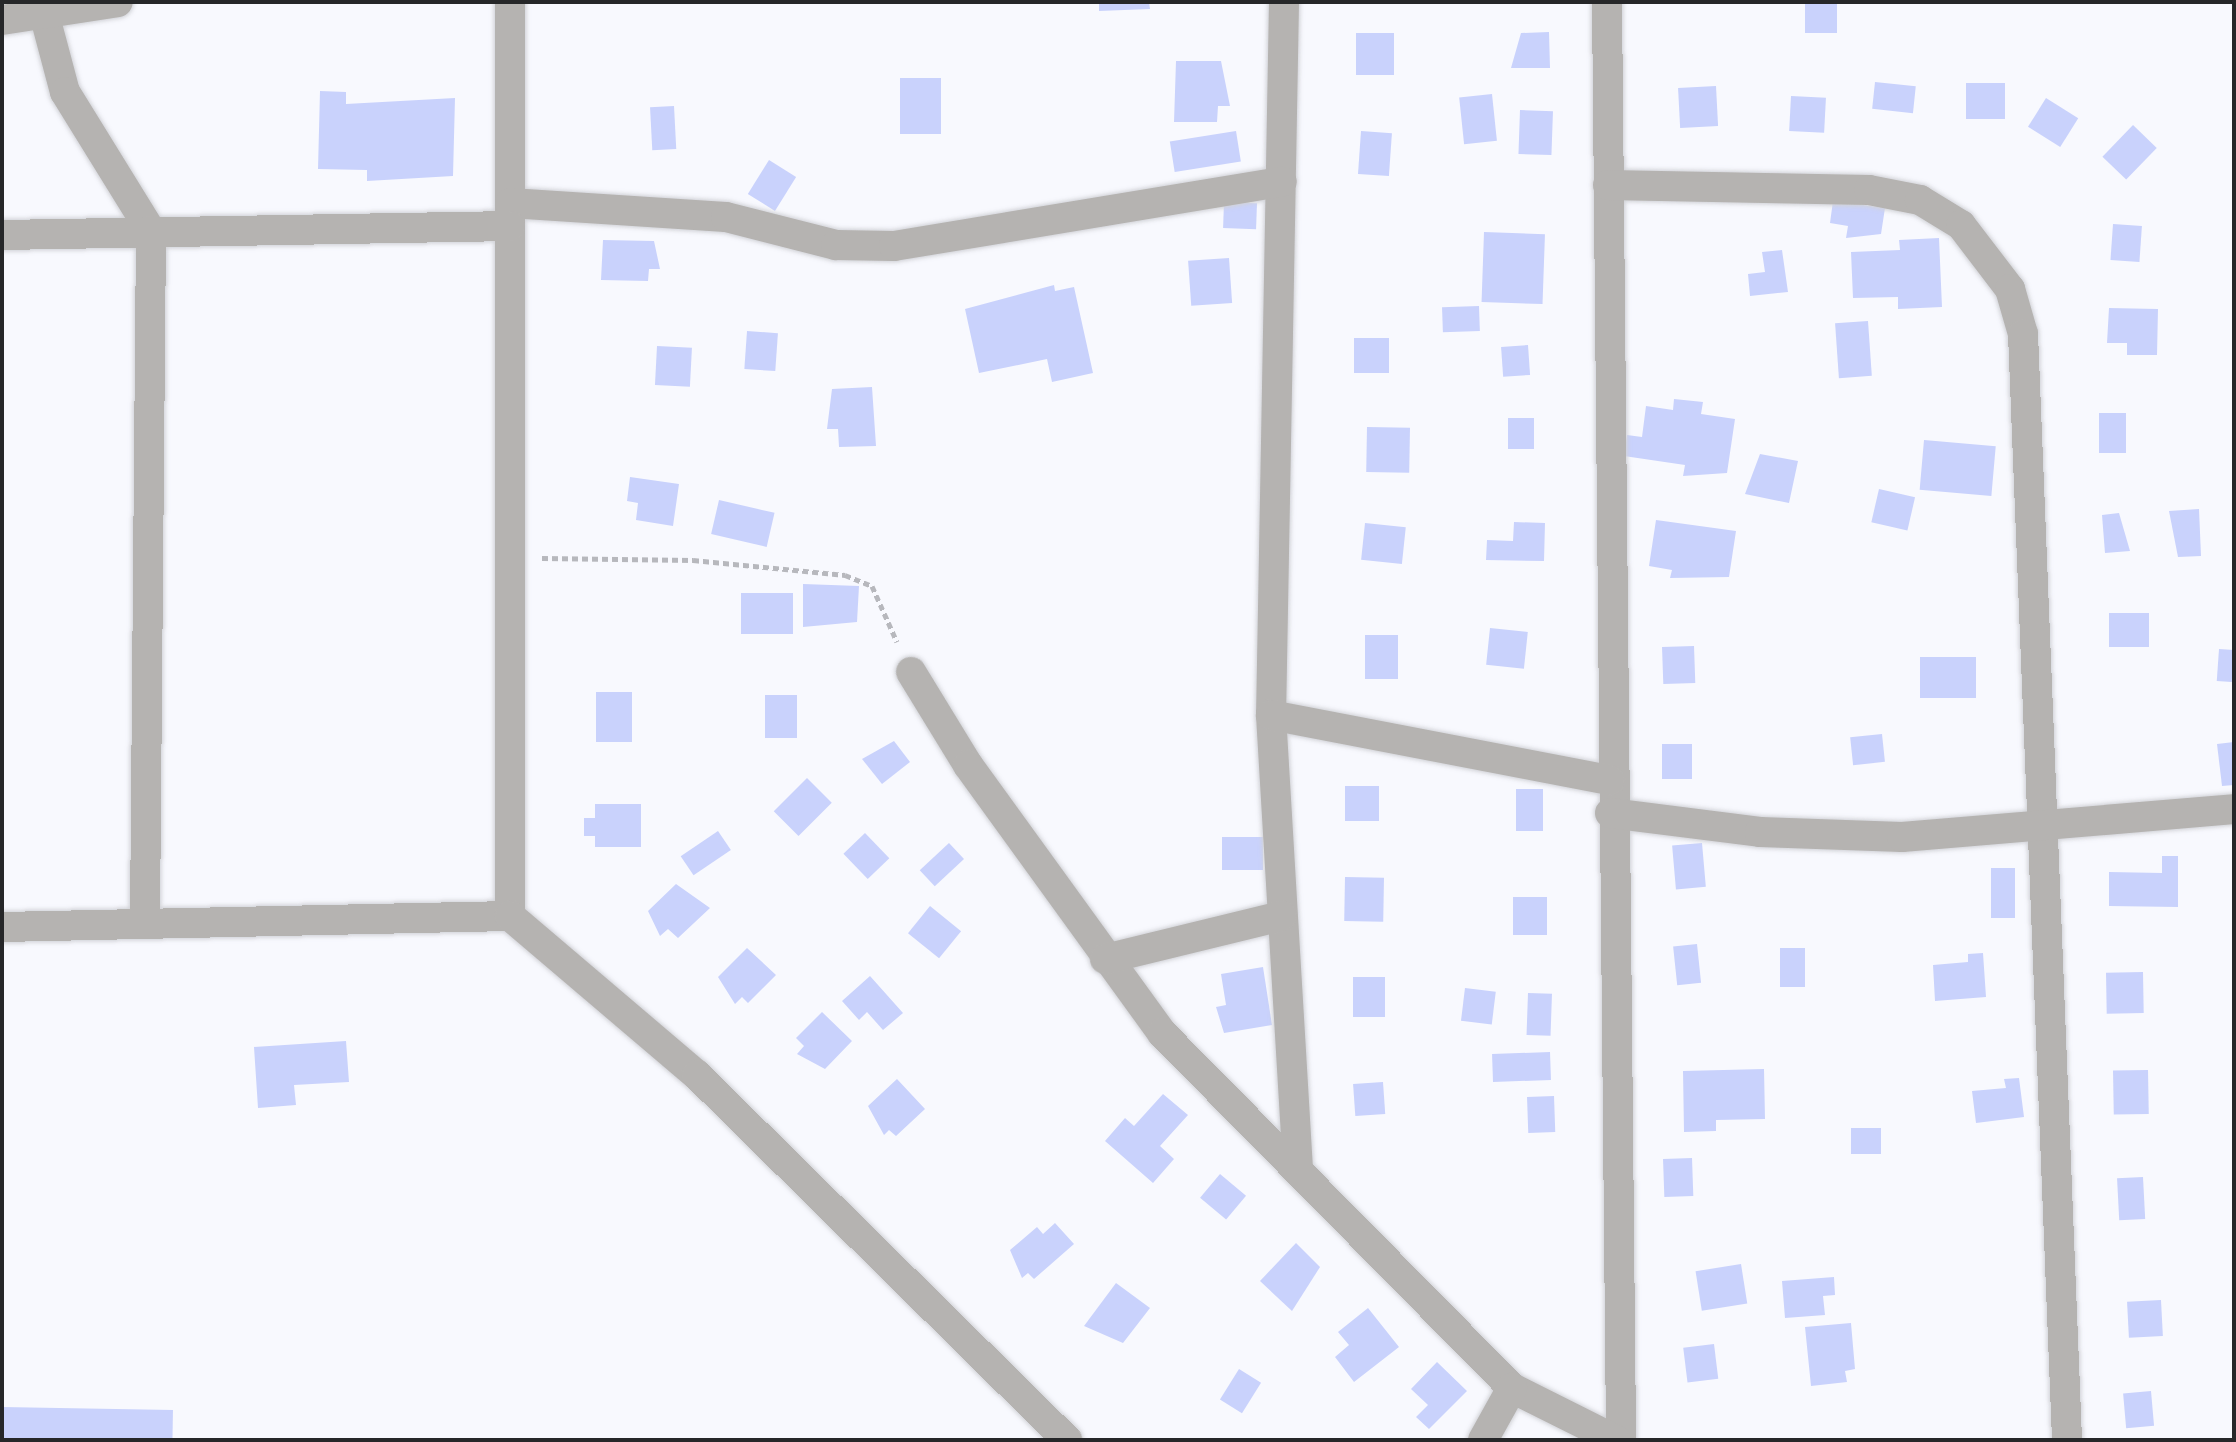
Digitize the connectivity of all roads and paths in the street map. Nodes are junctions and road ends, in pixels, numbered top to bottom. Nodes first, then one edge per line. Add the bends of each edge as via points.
1 (118, 2) edge
2 (510, 2) edge
3 (1284, 2) edge
4 (1607, 2) edge
5 (42, 10) edge
6 (2, 20) edge
7 (1282, 182) junction
8 (1608, 185) junction
9 (510, 215) junction
10 (151, 231) junction
11 (2, 235) edge
12 (510, 557) junction
13 (911, 672) joint
14 (1271, 715) junction
15 (1610, 780) junction
16 (2234, 809) edge
17 (1610, 813) junction
18 (2044, 829) junction
19 (510, 916) junction
20 (1282, 916) junction
21 (145, 924) junction
22 (2, 927) edge
23 (1105, 959) junction
24 (1298, 1168) junction
25 (1512, 1388) junction
26 (1067, 1440) edge
27 (1483, 1440) edge
28 (1619, 1440) edge
29 (2067, 1440) edge

1 - 5 street
2 - 9 street
3 - 7 street
4 - 8 street
5 - 6 street
5 - 10 street via 65,92
7 - 9 street via 894,246 836,245 726,217
7 - 14 street
8 - 15 street
8 - 18 street via 1869,190 1920,200 1961,225 1992,258 2023,334
9 - 10 street
9 - 12 street
10 - 11 street
10 - 21 street
12 - 13 path via 693,560 845,575 872,586
12 - 19 street
13 - 23 street
14 - 15 street
14 - 20 street
15 - 17 street
16 - 18 street
17 - 18 street via 1792,834 1902,837
17 - 28 street via 1625,1286
18 - 29 street
19 - 21 street
19 - 26 street via 697,1075
20 - 23 street
20 - 24 street
21 - 22 street
23 - 24 street via 1162,1033
24 - 25 street
25 - 27 street
25 - 28 street

